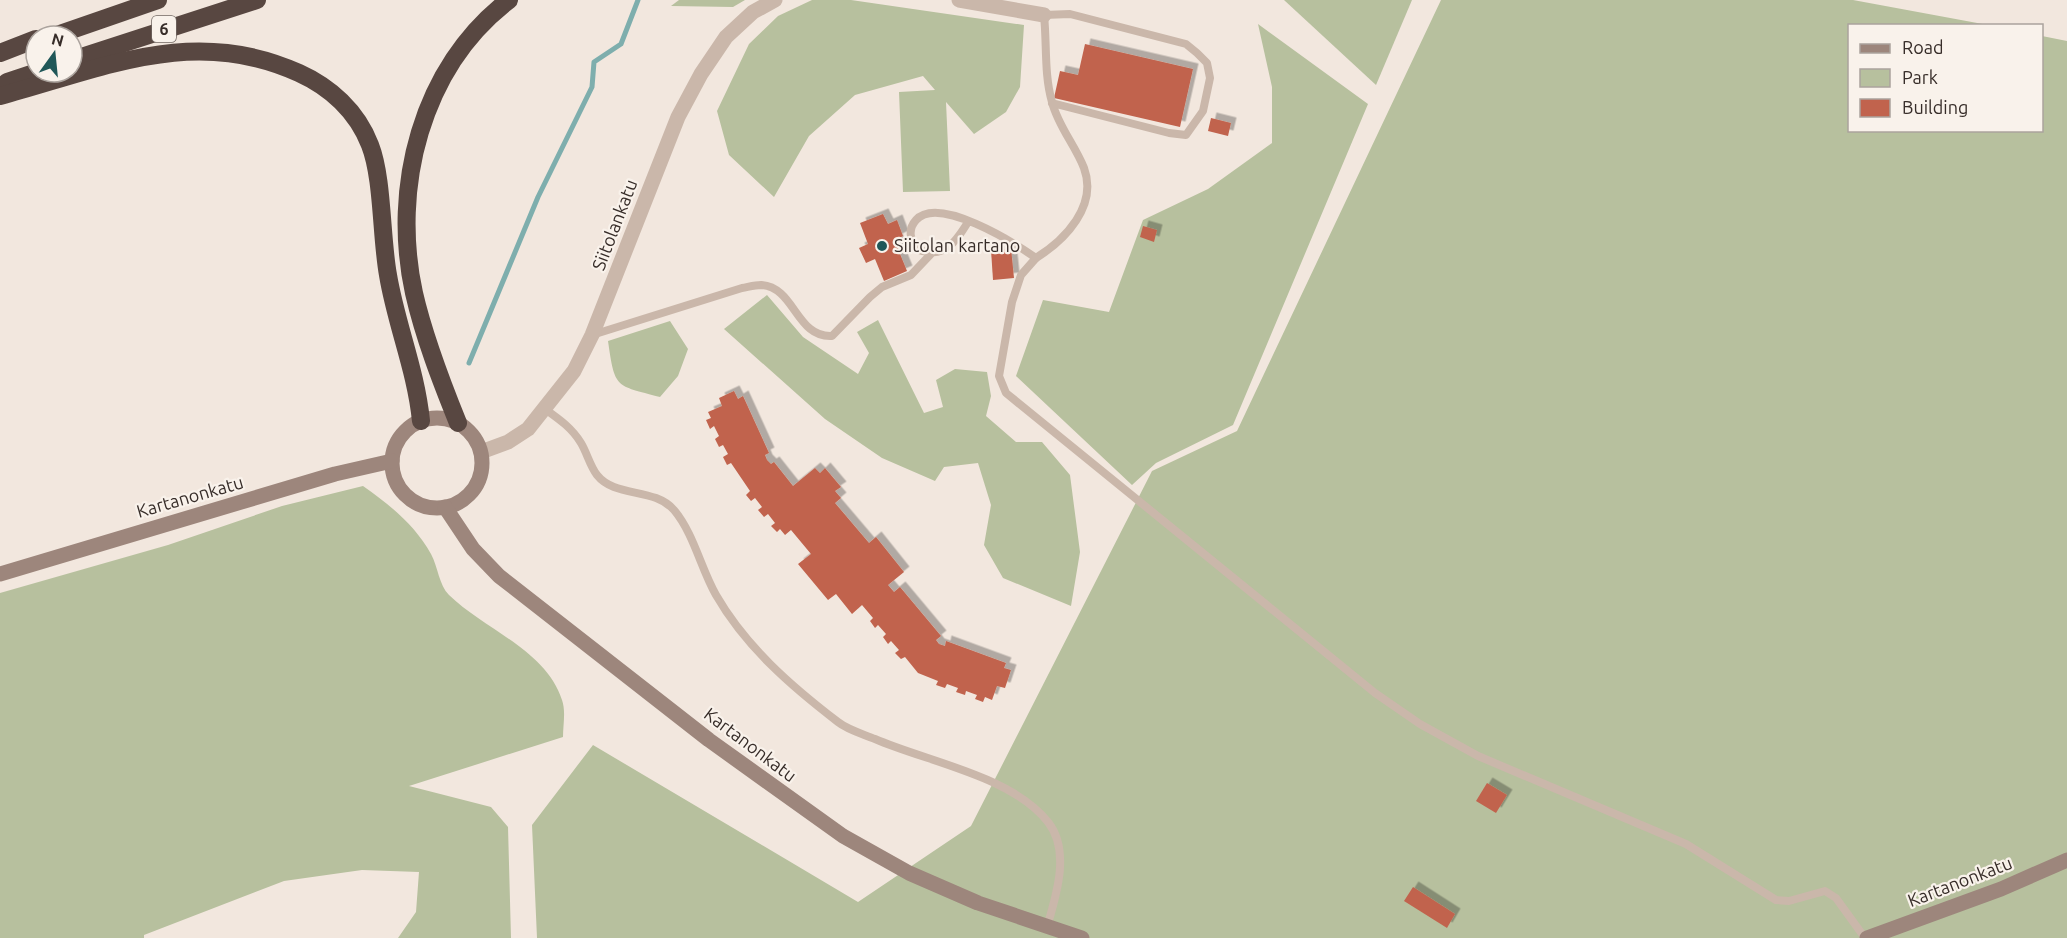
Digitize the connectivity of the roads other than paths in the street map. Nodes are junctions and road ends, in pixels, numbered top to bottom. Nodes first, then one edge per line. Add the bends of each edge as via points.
1 (132, 0) edge
2 (158, 0) edge
3 (257, 0) edge
4 (509, 0) edge
5 (775, 0) edge
6 (959, 0) edge
7 (1044, 15) junction
8 (73, 24) edge
9 (84, 26) edge
10 (24, 45) edge
11 (0, 54) edge
12 (84, 56) edge
13 (24, 77) edge
14 (0, 85) edge
15 (0, 96) edge
16 (1052, 103) junction
17 (968, 222) junction
18 (930, 255) junction
19 (1036, 258) junction
20 (592, 335) junction
21 (545, 409) junction
22 (421, 420) junction
23 (458, 423) junction
24 (481, 452) junction
25 (392, 461) junction
26 (444, 507) junction
27 (0, 574) edge
28 (2067, 860) edge
29 (1046, 928) junction
30 (1082, 938) edge
31 (1866, 938) edge

1 - 8 highway
2 - 9 highway, 6
3 - 12 highway, 6
4 - 23 highway via 463,45 438,85 421,123 411,163 406,227 414,293
5 - 20 street, Siitolankatu via 753,12 726,37 701,74 678,117
6 - 7 street
7 - 16 lane via 1047,85
7 - 16 lane via 1070,14 1186,44 1207,63 1210,78 1203,111 1186,135
10 - 11 highway
13 - 14 highway
15 - 22 highway via 149,54 196,49 272,60 332,91 354,116 370,145 388,276 418,393
16 - 19 lane via 1084,169 1087,194 1081,212 1064,237
17 - 18 lane via 957,239
17 - 18 lane via 951,213 921,214 912,224 910,238 916,249
17 - 19 lane via 1016,244
18 - 20 lane via 911,275 882,287 832,336 820,337 807,329 779,292 763,285 742,288
19 - 31 lane via 1021,275 1012,302 999,376 1006,393 1243,588 1420,724 1478,756 1686,844 1776,900 1789,901 1825,891 1836,898
20 - 21 street, Siitolankatu via 573,371
21 - 24 street, Siitolankatu via 528,429
21 - 29 lane via 566,424 603,481 656,498 673,510 718,598 744,636 789,683 841,724 1027,800 1050,824 1059,850 1059,879
22 - 23 main road via 440,418
22 - 25 main road via 400,436
23 - 24 main road via 468,430
24 - 26 main road via 481,471 474,488 462,500
25 - 26 main road via 394,477 408,496 429,507
25 - 27 main road, Kartanonkatu via 335,474
26 - 29 main road, Kartanonkatu via 473,549 499,576 772,787 843,836 909,873
28 - 31 main road, Kartanonkatu via 2001,889
29 - 30 main road, Kartanonkatu

